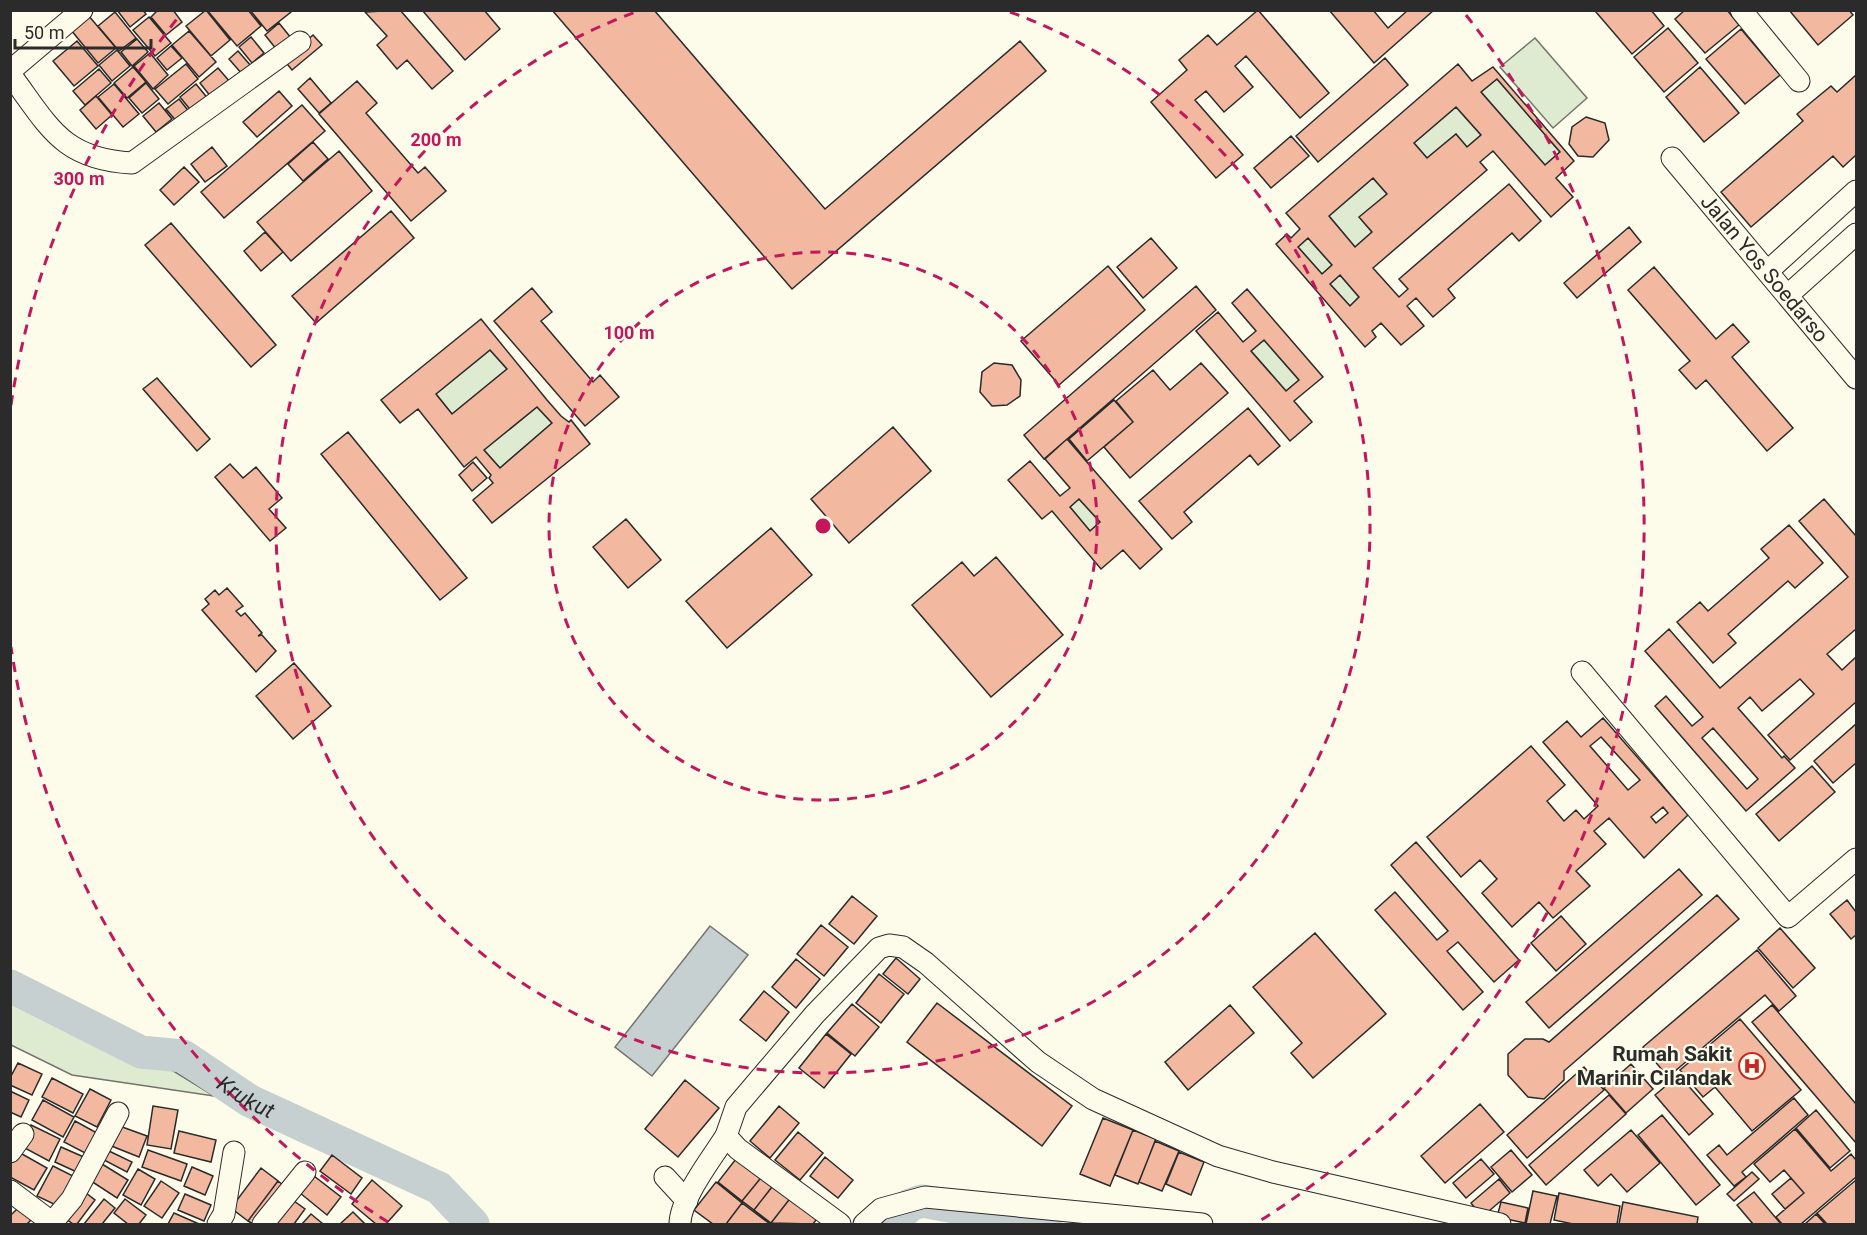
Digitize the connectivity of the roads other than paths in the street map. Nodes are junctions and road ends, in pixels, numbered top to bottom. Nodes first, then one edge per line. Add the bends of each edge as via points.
1 (82, 10) edge
2 (1741, 10) edge
3 (300, 42) dead end
4 (10, 73) edge
5 (1799, 81) dead end
6 (1672, 158) dead end
7 (1857, 191) edge
8 (1857, 234) edge
9 (1768, 271) junction
10 (1788, 295) junction
11 (1857, 378) edge
12 (1582, 672) dead end
13 (1857, 859) edge
14 (118, 1113) dead end
15 (23, 1134) dead end
16 (726, 1136) junction
17 (10, 1152) edge
18 (234, 1152) dead end
19 (305, 1172) dead end
20 (665, 1177) dead end
21 (10, 1191) edge
22 (687, 1201) junction
23 (228, 1221) edge
24 (52, 1224) edge
25 (263, 1224) edge
26 (680, 1224) edge
27 (840, 1224) edge
28 (864, 1224) edge
29 (1202, 1224) edge
30 (1500, 1224) edge

1 - 4 street
2 - 5 street
3 - 4 street via 132,163 101,161 60,140
6 - 9 street, Jalan Yos Soedarso
7 - 9 street
8 - 10 street
9 - 10 street, Jalan Yos Soedarso
10 - 11 street, Jalan Yos Soedarso
12 - 13 street via 1788,917
14 - 24 street via 72,1199
15 - 17 street
16 - 22 street
16 - 27 street
16 - 30 street via 736,1107 815,1014 879,948 889,945 903,947 926,963 1038,1062 1093,1099 1218,1156
18 - 23 street
19 - 25 street
20 - 22 street
21 - 24 street
22 - 26 street
28 - 29 street via 881,1209 925,1197

